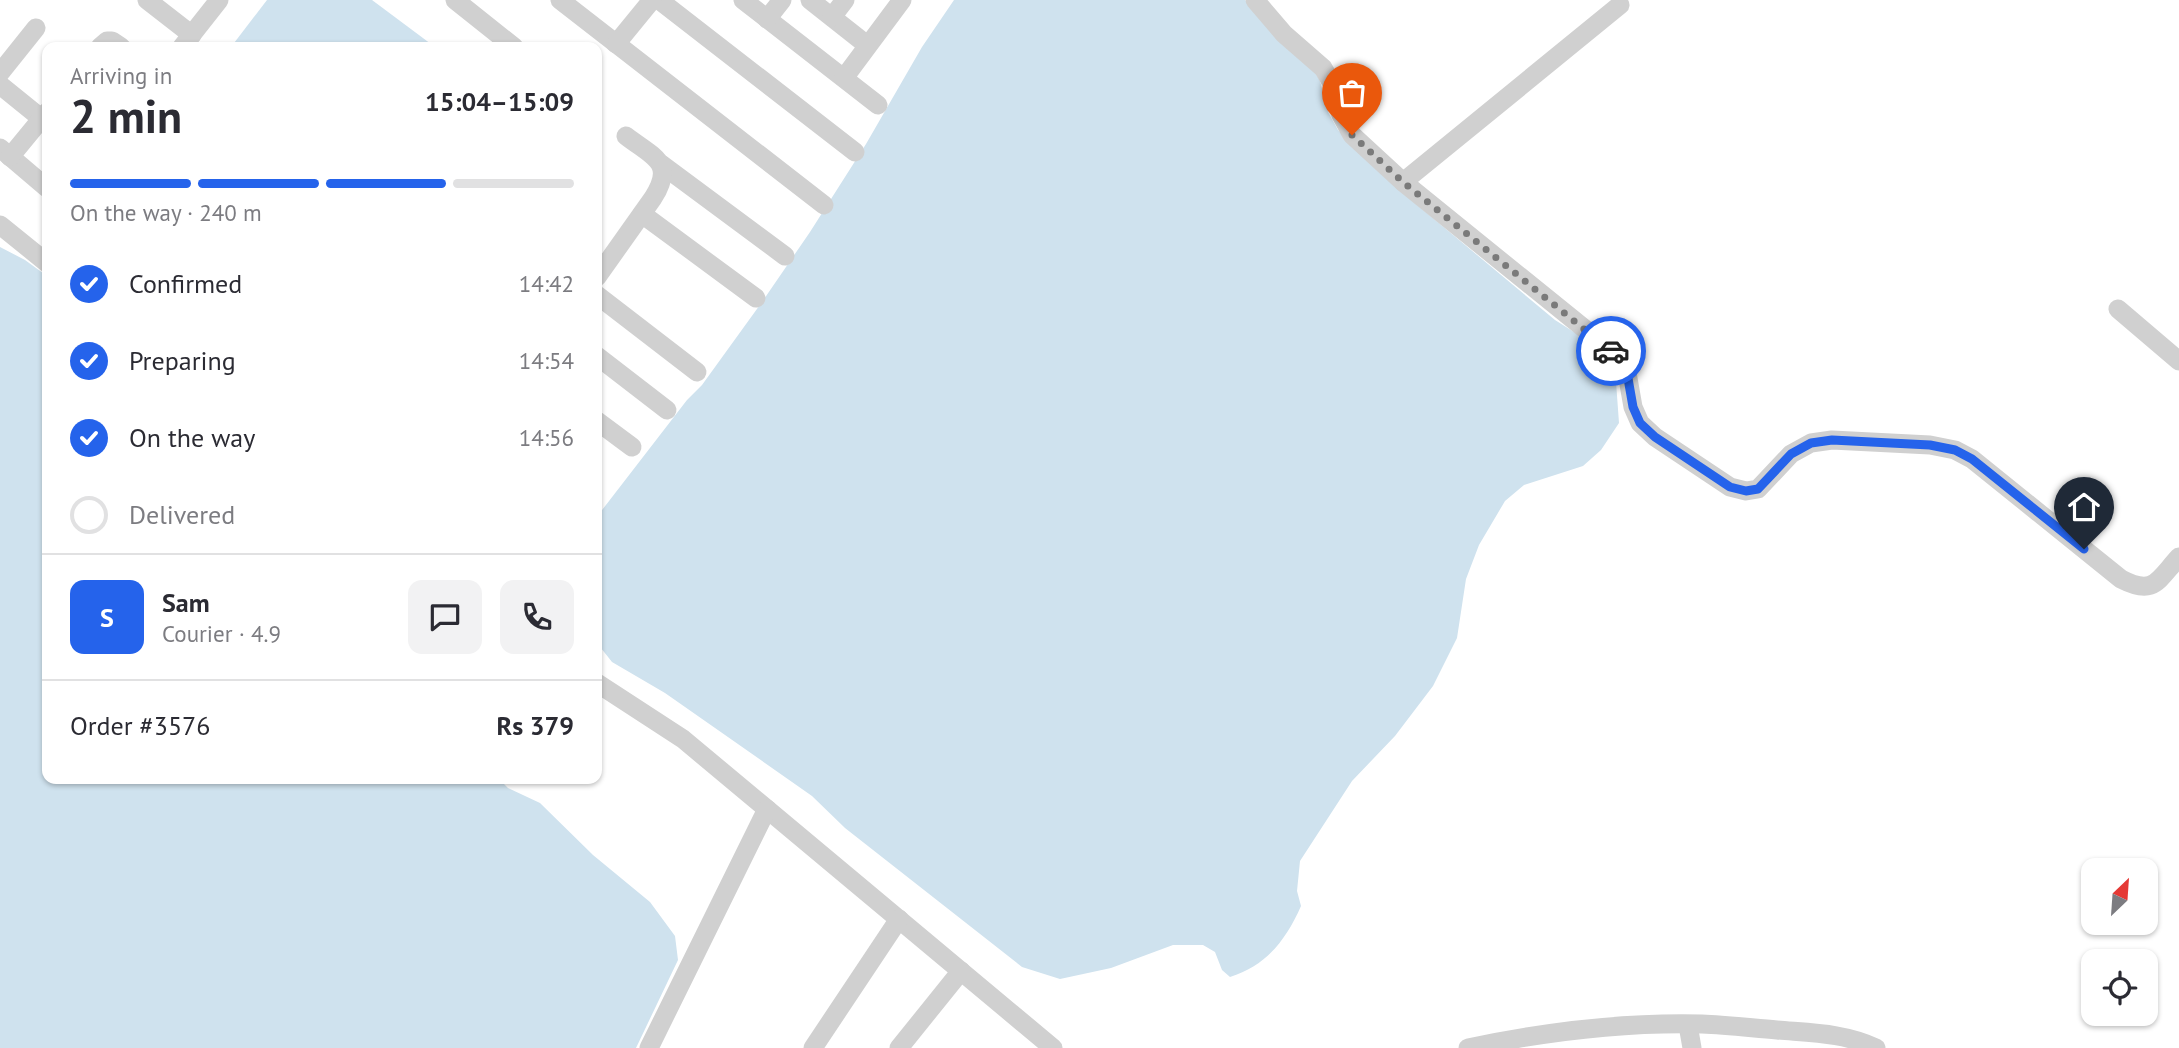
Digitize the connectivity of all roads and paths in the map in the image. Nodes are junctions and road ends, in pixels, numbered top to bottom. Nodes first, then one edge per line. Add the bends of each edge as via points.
1 (148, 0) edge
2 (219, 0) edge
3 (455, 0) edge
4 (561, 0) edge
5 (652, 0) edge
6 (660, 0) edge
7 (743, 0) edge
8 (782, 0) edge
9 (810, 0) edge
10 (845, 0) edge
11 (902, 0) edge
12 (1258, 1) edge
13 (1620, 5) dead end
14 (832, 17) junction
15 (767, 19) junction
16 (36, 28) dead end
17 (187, 41) edge
18 (508, 42) edge
19 (616, 44) junction
20 (867, 45) junction
21 (0, 72) edge
22 (844, 78) junction
23 (0, 85) edge
24 (878, 105) dead end
25 (42, 116) edge
26 (42, 121) edge
27 (626, 136) dead end
28 (855, 152) dead end
29 (5, 153) edge
30 (662, 164) junction
31 (1403, 182) junction
32 (42, 184) edge
33 (824, 205) dead end
34 (642, 214) junction
35 (0, 225) edge
36 (785, 256) dead end
37 (42, 259) edge
38 (602, 271) edge
39 (756, 298) dead end
40 (602, 299) edge
41 (2118, 309) dead end
42 (602, 360) edge
43 (2179, 361) edge
44 (697, 372) dead end
45 (667, 410) dead end
46 (602, 425) edge
47 (632, 447) dead end
48 (2179, 557) edge
49 (602, 686) edge
50 (766, 808) junction
51 (899, 919) junction
52 (961, 971) junction
53 (1688, 1025) junction
54 (1040, 1044) edge
55 (649, 1048) edge
56 (813, 1048) edge
57 (899, 1048) edge
58 (1468, 1048) edge
59 (1692, 1048) edge
60 (1876, 1048) edge

1 - 17 street
2 - 17 street
3 - 18 street
4 - 19 street
5 - 19 street
6 - 28 street
7 - 15 street
8 - 15 street
9 - 14 street
10 - 14 street
11 - 20 street
12 - 31 street via 1284,34 1323,68 1352,135
13 - 31 street
14 - 20 street
15 - 22 street
16 - 21 street
19 - 33 street
20 - 22 street
22 - 24 street
23 - 25 street
26 - 29 street
27 - 30 street
29 - 32 street
30 - 34 street via 661,185
30 - 36 street
31 - 48 street via 1612,351 1626,367 1640,423 1730,487 1758,489 1791,454 1811,443 1930,445 1972,459 2135,586 2146,588 2156,582
34 - 38 street
34 - 39 street
35 - 37 street
40 - 44 street
41 - 43 street
42 - 45 street
46 - 47 street
49 - 50 street via 683,739
50 - 51 street
50 - 55 street
51 - 52 street
51 - 56 street
52 - 54 street
52 - 57 street
53 - 58 street via 1612,1027
53 - 59 street
53 - 60 street via 1831,1034

